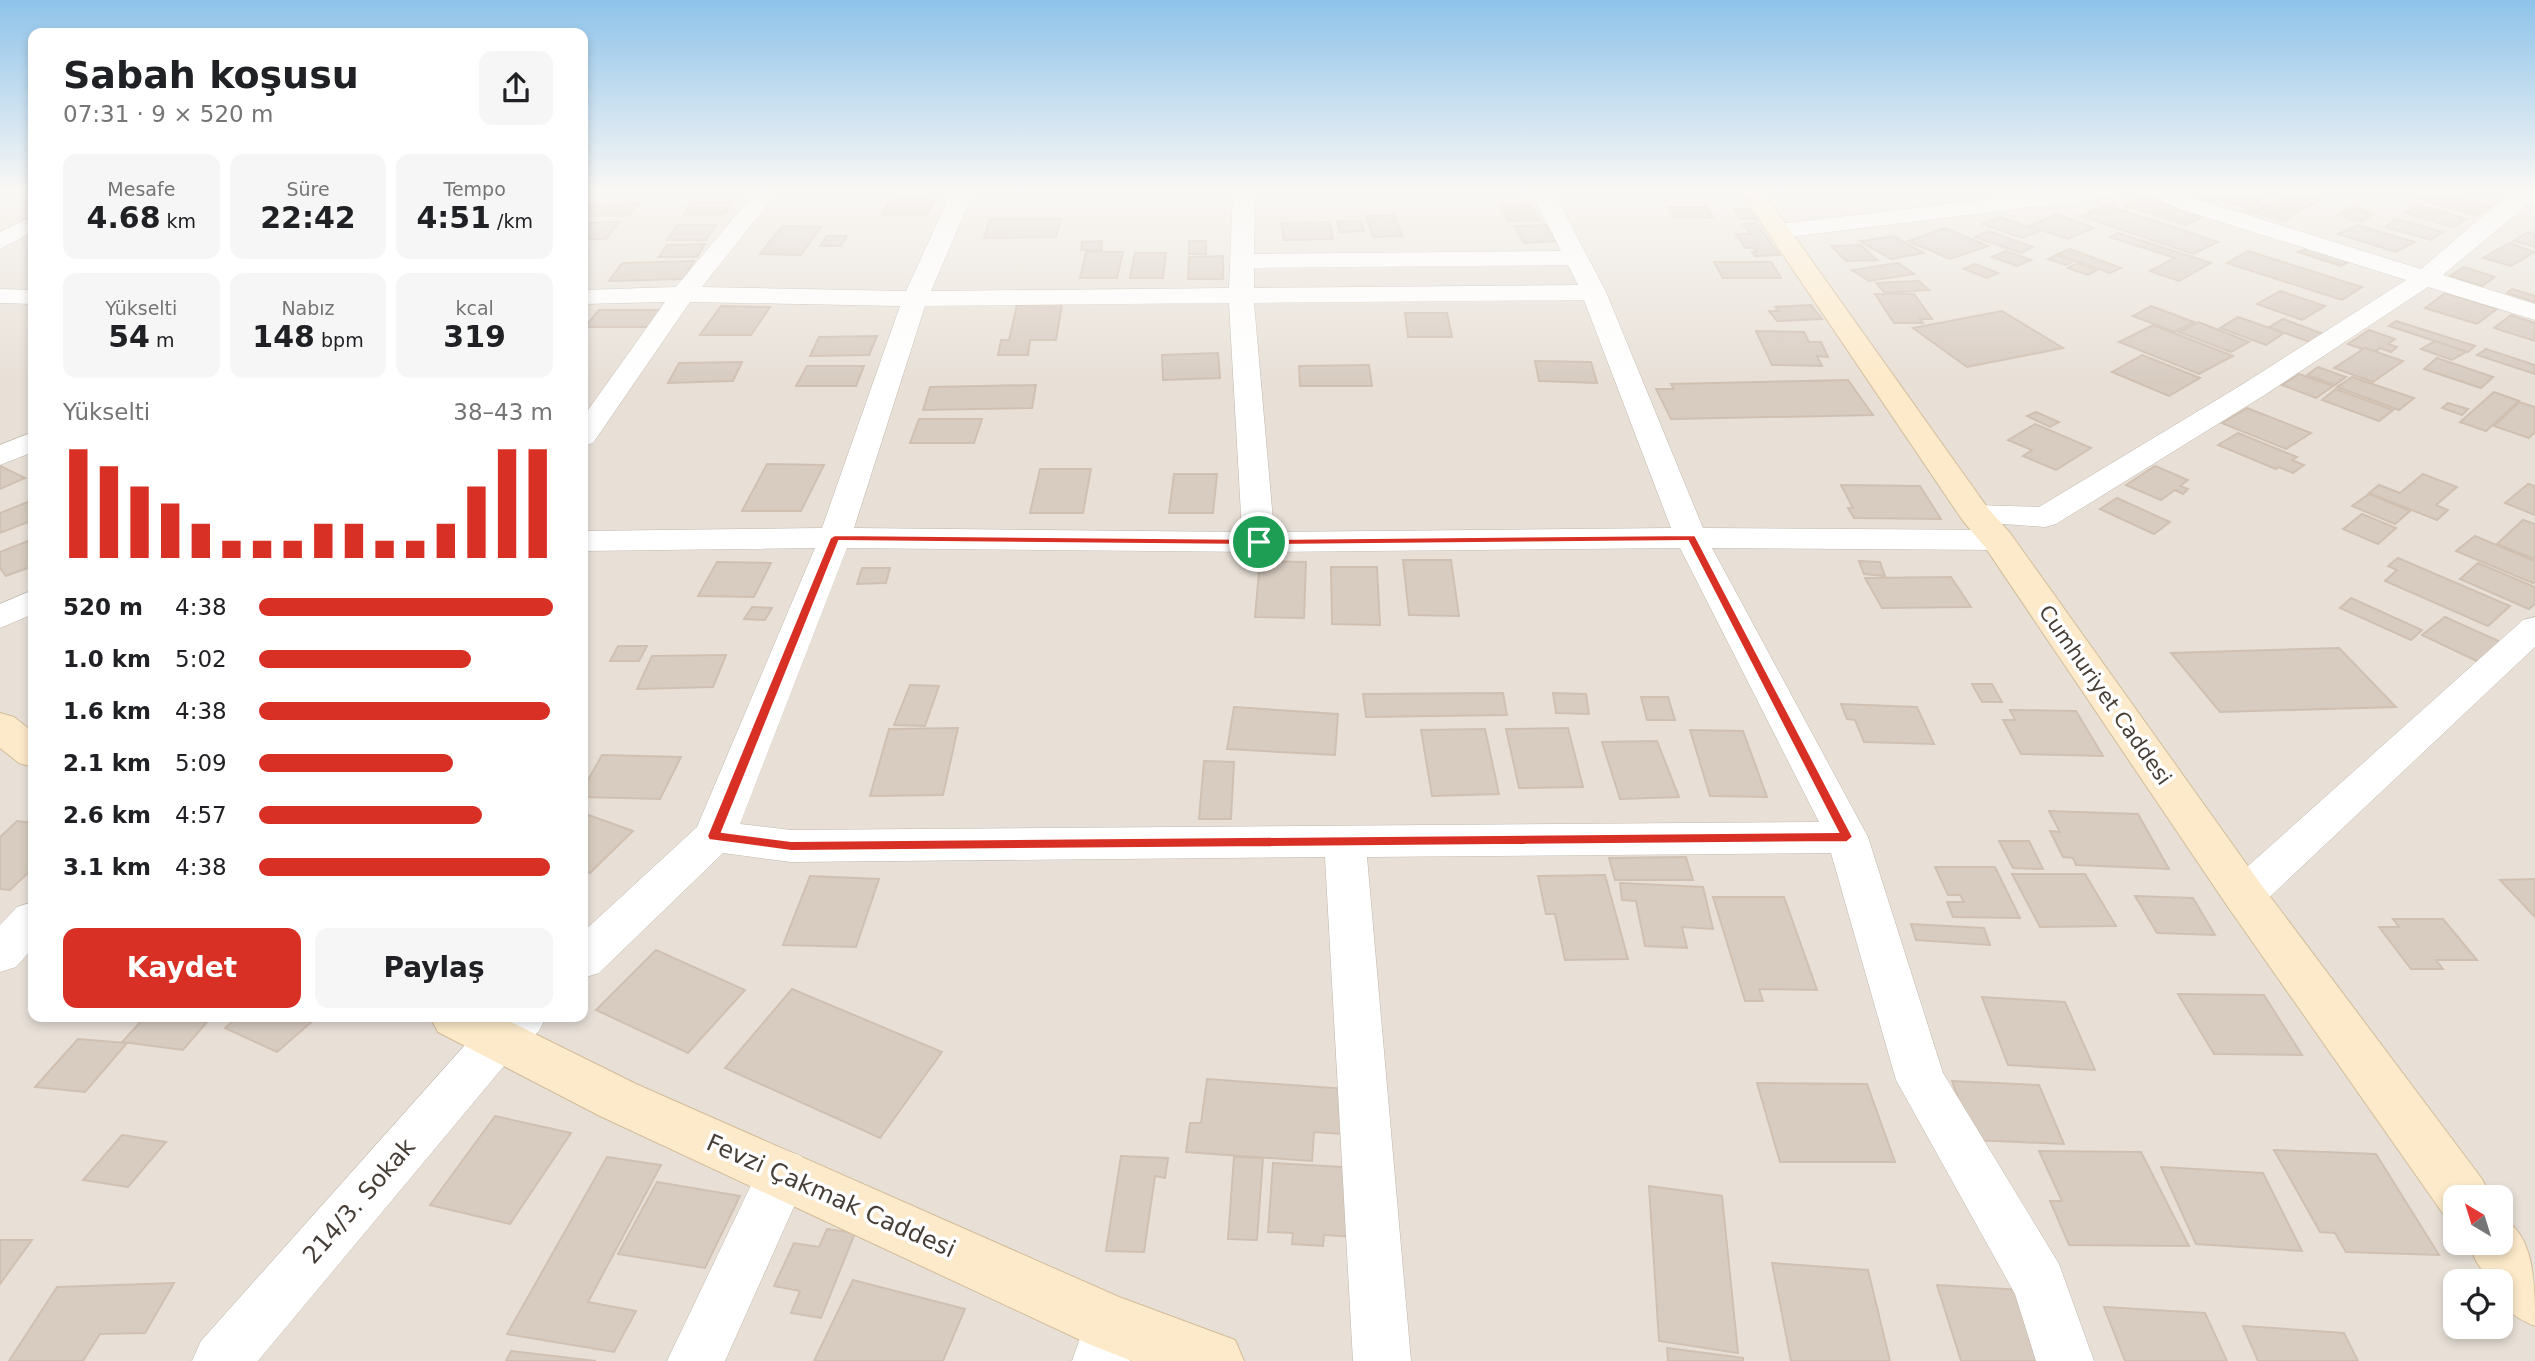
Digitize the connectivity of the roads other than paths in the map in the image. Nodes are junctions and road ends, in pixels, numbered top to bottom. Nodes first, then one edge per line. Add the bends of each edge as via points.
1 (715, 255) edge
2 (935, 255) edge
3 (1242, 255) edge
4 (1575, 255) edge
5 (1796, 255) edge
6 (2350, 255) edge
7 (2452, 255) edge
8 (1577, 258) junction
9 (1242, 261) junction
10 (2425, 278) junction
11 (1594, 292) junction
12 (683, 294) junction
13 (1241, 295) junction
14 (0, 296) edge
15 (588, 297) edge
16 (28, 298) edge
17 (915, 299) junction
18 (2535, 312) edge
19 (588, 430) edge
20 (28, 443) edge
21 (0, 456) edge
22 (1987, 527) junction
23 (835, 538) junction
24 (1691, 538) junction
25 (588, 541) edge
26 (1259, 542) junction
27 (28, 603) edge
28 (0, 617) edge
29 (2535, 628) edge
30 (0, 727) edge
31 (28, 749) edge
32 (714, 836) junction
33 (1847, 837) junction
34 (1345, 841) junction
35 (2244, 895) junction
36 (28, 924) edge
37 (0, 954) edge
38 (588, 955) edge
39 (491, 1025) edge
40 (783, 1174) junction
41 (2454, 1185) edge
42 (2505, 1255) edge
43 (2535, 1297) edge
44 (1106, 1343) edge
45 (221, 1361) edge
46 (695, 1361) edge
47 (1214, 1361) edge
48 (1382, 1361) edge
49 (2065, 1361) edge

1 - 12 street
2 - 17 street
3 - 9 street
4 - 8 street
5 - 22 main road, Cumhuriyet Caddesi
6 - 10 street
7 - 10 street
8 - 9 street
8 - 11 street
9 - 13 street
10 - 18 street
10 - 22 street via 2045,517
11 - 13 street
11 - 24 street
12 - 15 street
12 - 17 street
12 - 19 street
13 - 17 street
13 - 26 street
14 - 16 street
17 - 23 street
20 - 21 street
22 - 24 street
22 - 35 main road, Cumhuriyet Caddesi
23 - 25 street
23 - 26 street
23 - 32 street
24 - 26 street
24 - 33 street
27 - 28 street
29 - 35 street
30 - 31 main road
32 - 34 street via 791,846
32 - 38 street
33 - 34 street
33 - 49 street via 1921,1080 2039,1283
34 - 48 street
35 - 41 main road, Cumhuriyet Caddesi
36 - 37 street
39 - 40 main road, Fevzi Çakmak Caddesi via 618,1100
39 - 45 street, 214/3. Sokak
40 - 44 main road, Fevzi Çakmak Caddesi
40 - 46 street
42 - 43 main road
44 - 47 main road, Fevzi Çakmak Caddesi

